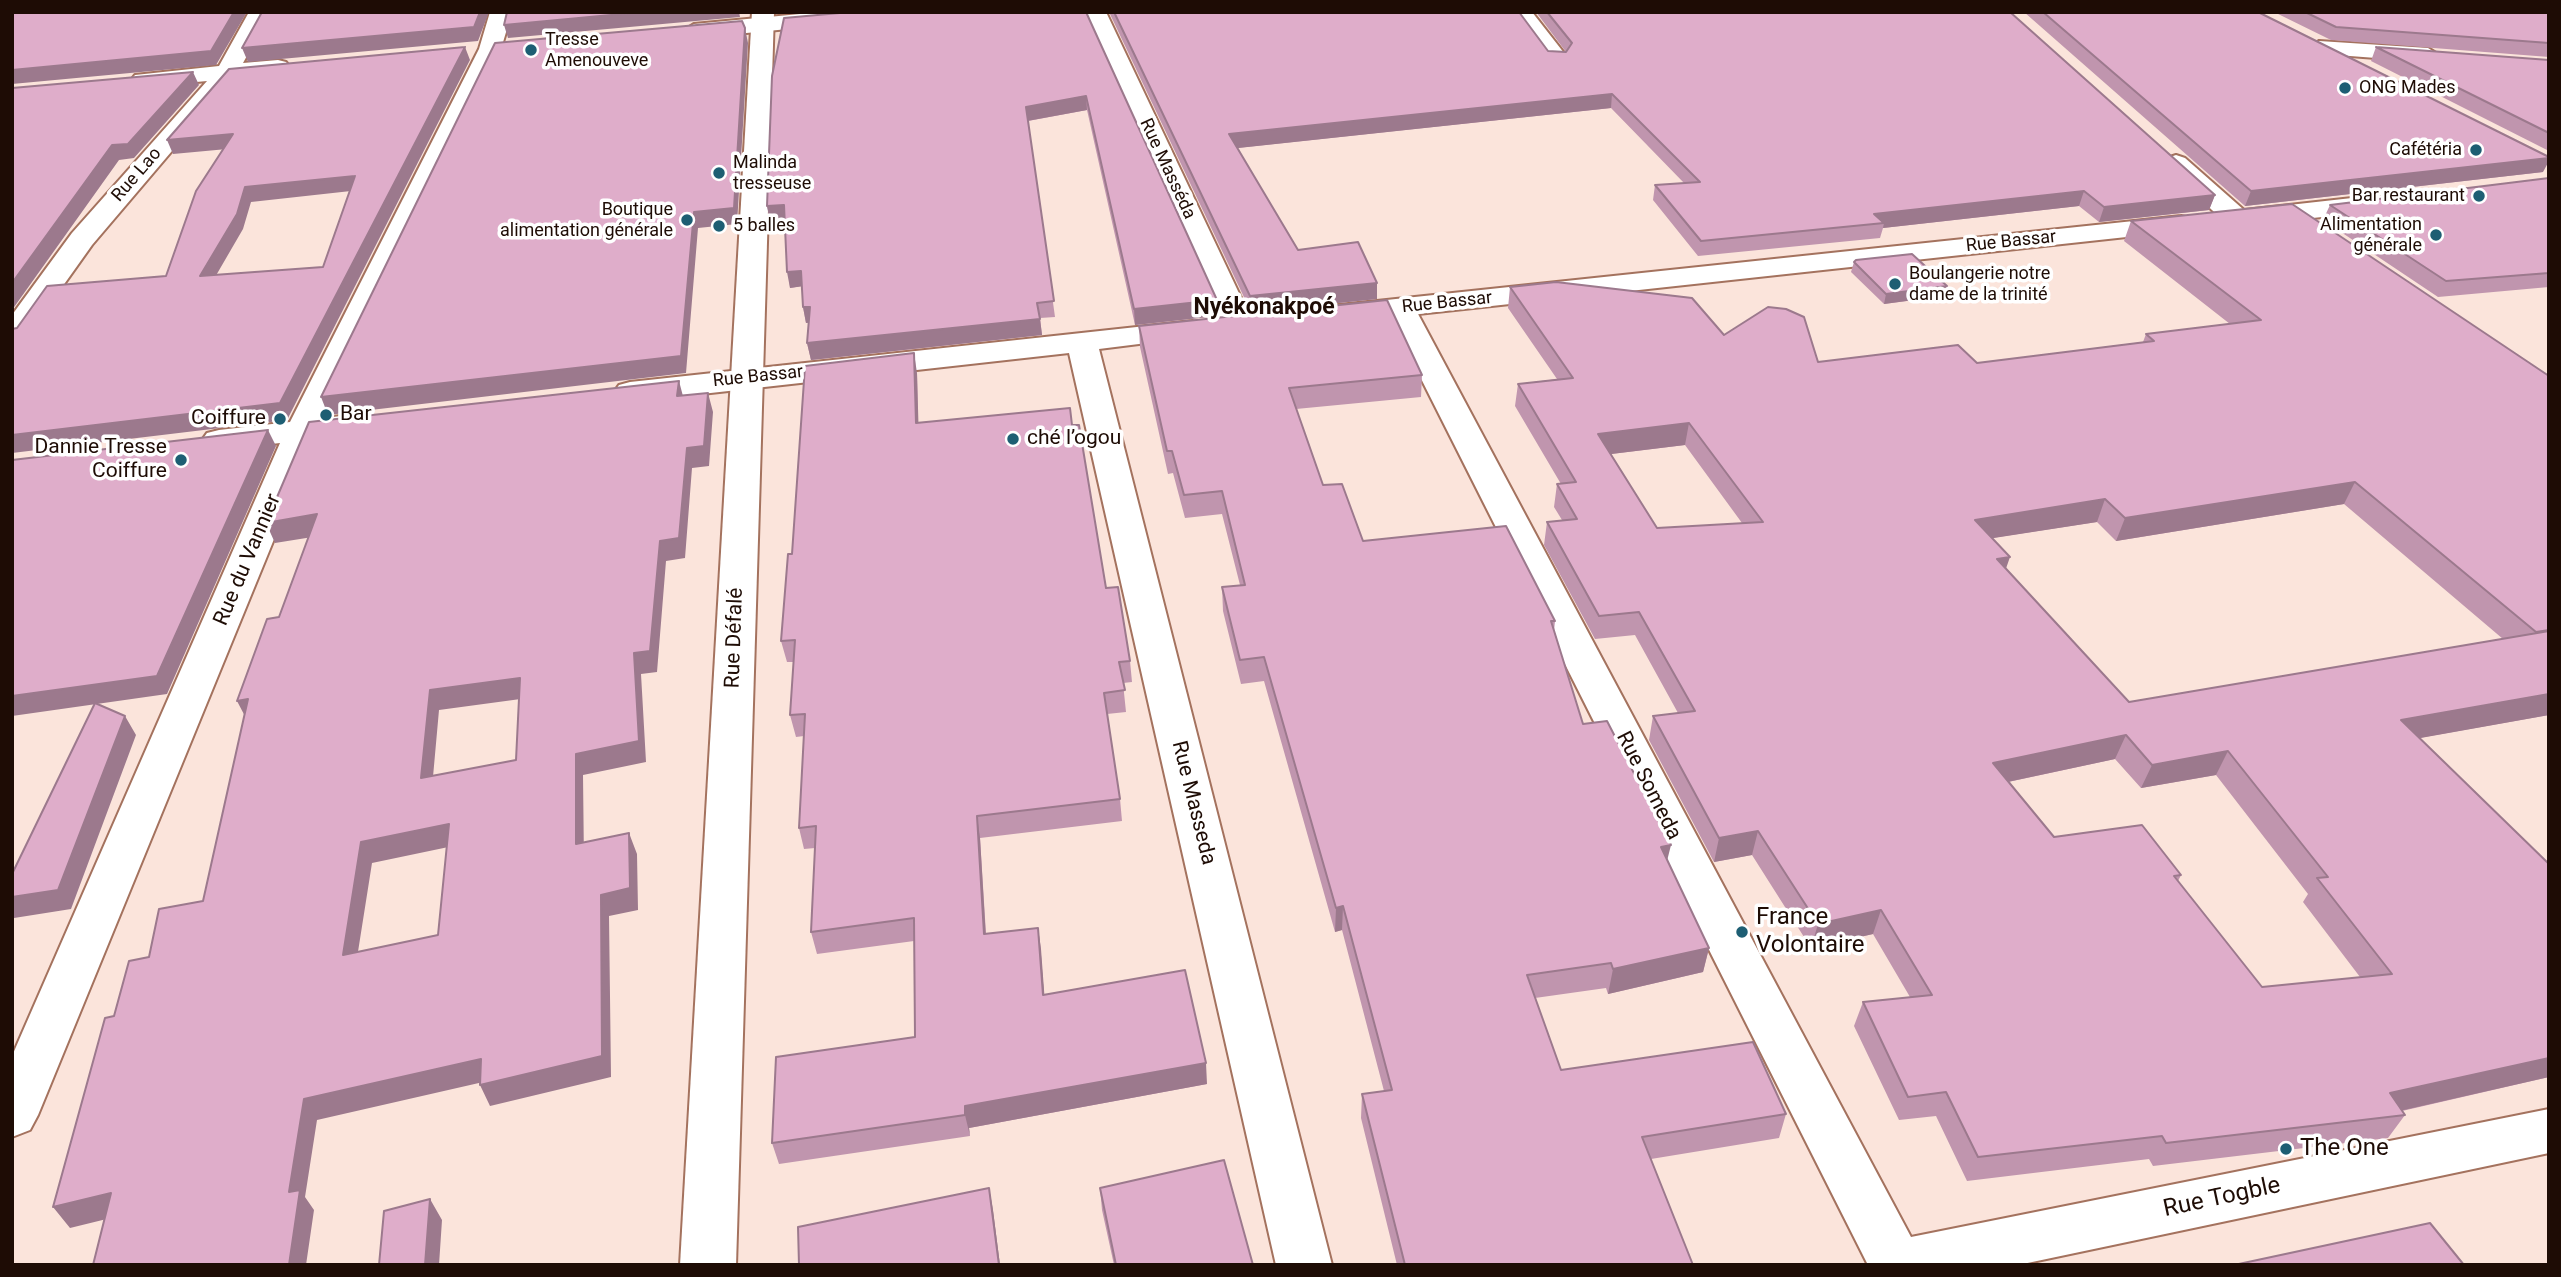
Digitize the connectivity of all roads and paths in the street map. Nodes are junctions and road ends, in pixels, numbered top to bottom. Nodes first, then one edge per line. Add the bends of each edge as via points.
1 (260, 12) edge
2 (501, 12) edge
3 (893, 12) edge
4 (1095, 12) edge
5 (1520, 12) edge
6 (763, 19) edge
7 (667, 33) edge
8 (2296, 36) edge
9 (2319, 48) junction
10 (2454, 57) edge
11 (1557, 58) edge
12 (296, 65) edge
13 (227, 72) junction
14 (2367, 72) edge
15 (120, 82) edge
16 (2157, 146) edge
17 (2409, 200) edge
18 (2289, 212) junction
19 (2237, 218) junction
20 (2323, 235) edge
21 (1400, 308) junction
22 (1306, 318) edge
23 (1253, 324) joint
24 (12, 336) edge
25 (1082, 342) junction
26 (747, 378) junction
27 (608, 394) edge
28 (386, 420) edge
29 (302, 430) junction
30 (192, 443) edge
31 (12, 1115) edge
32 (2549, 1131) edge
33 (708, 1265) edge
34 (1304, 1265) edge
35 (1896, 1265) edge

1 - 13 street, Rue Lao
2 - 29 street, Rue du Vannier via 490,49
3 - 6 street
4 - 23 street, Rue Masséda
5 - 11 street
6 - 7 street
6 - 26 street, Rue Défalé
8 - 9 street
9 - 10 street
9 - 14 street
12 - 13 street
13 - 15 street
13 - 24 street, Rue Lao via 82,239
16 - 19 street
17 - 18 street, Rue Bassar
18 - 19 street, Rue Bassar
18 - 20 street
19 - 21 street, Rue Bassar
21 - 22 street, Rue Bassar
21 - 35 street, Rue Someda
23 - 25 street, Rue Bassar
25 - 26 street, Rue Bassar
25 - 34 street, Rue Masseda
26 - 27 street, Rue Bassar
26 - 33 street, Rue Défalé
28 - 29 street
29 - 30 street
29 - 31 street, Rue du Vannier
32 - 35 street, Rue Togble

